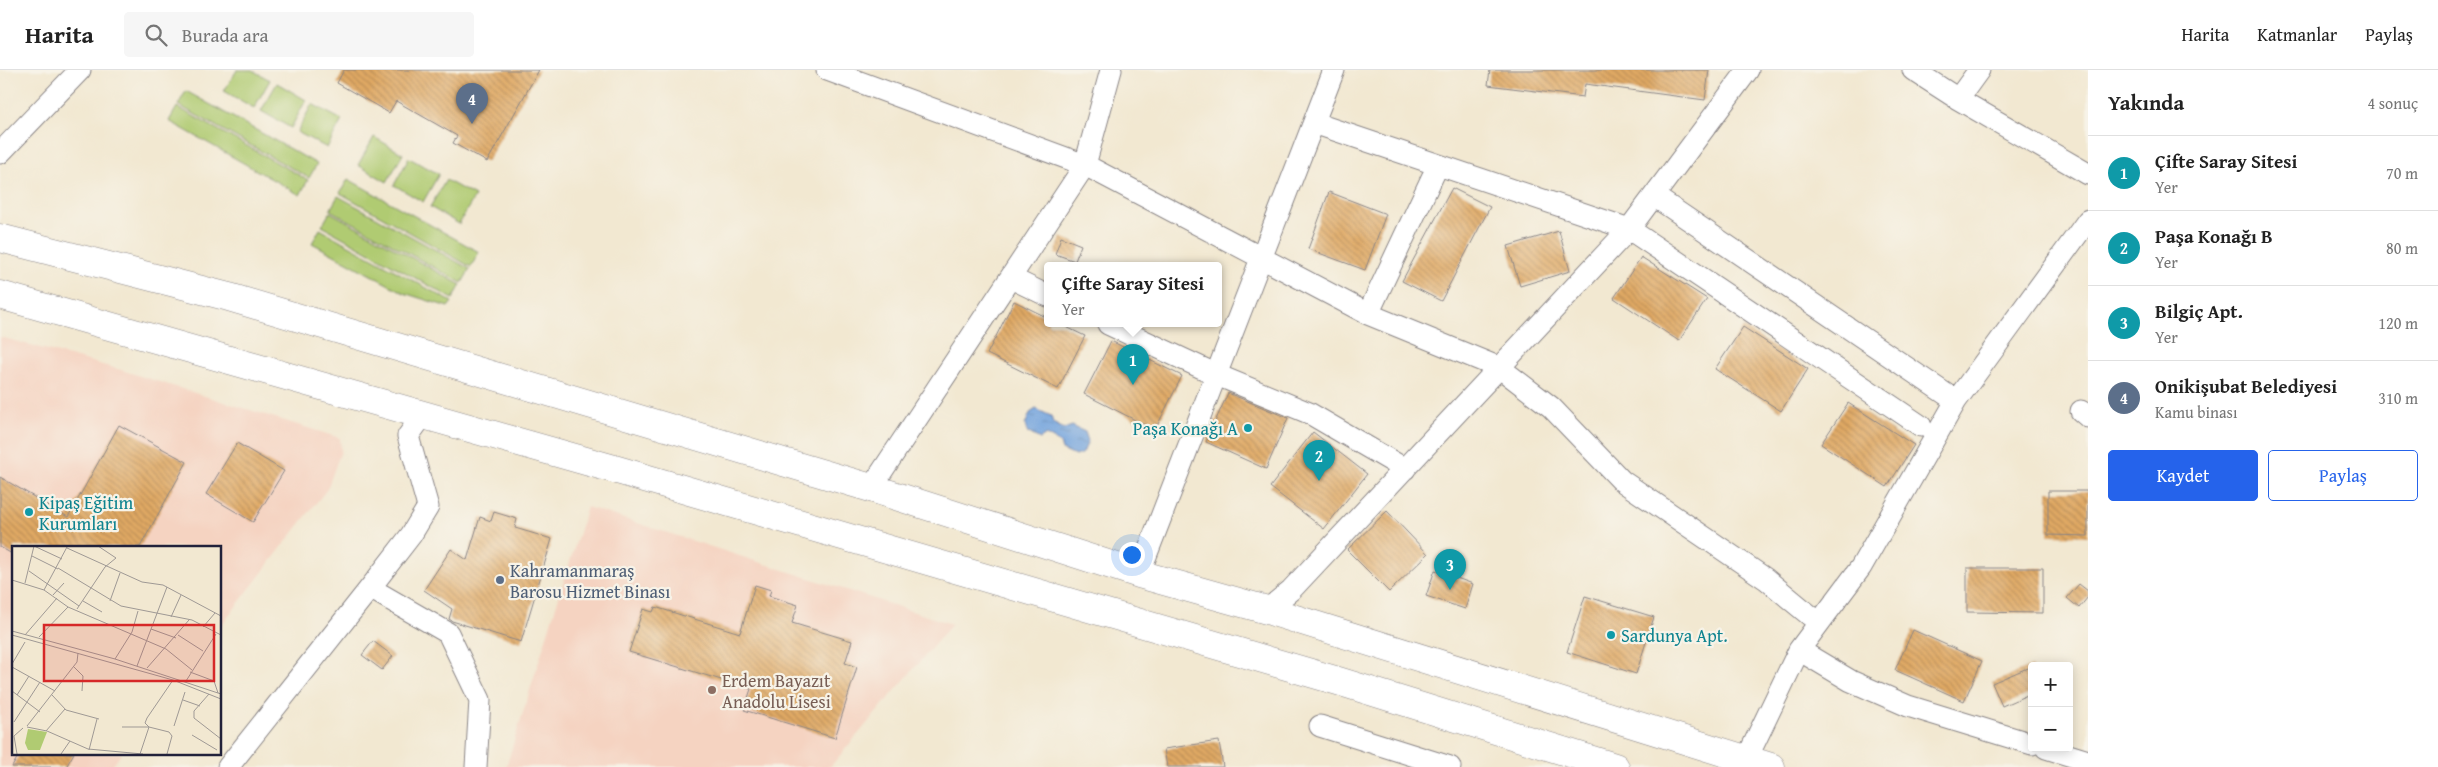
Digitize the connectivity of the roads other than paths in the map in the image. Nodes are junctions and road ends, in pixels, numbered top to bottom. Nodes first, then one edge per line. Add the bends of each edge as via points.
1 (80, 70) edge
2 (827, 70) edge
3 (1111, 70) edge
4 (1334, 70) edge
5 (1748, 70) edge
6 (1912, 70) edge
7 (1979, 70) edge
8 (1958, 99) junction
9 (1314, 122) junction
10 (0, 153) edge
11 (1085, 165) junction
12 (1438, 165) junction
13 (2088, 174) edge
14 (1654, 196) junction
15 (2088, 220) edge
16 (1629, 230) junction
17 (0, 238) edge
18 (1262, 260) junction
19 (1011, 278) junction
20 (1044, 294) edge
21 (0, 295) edge
22 (1368, 314) junction
23 (1114, 327) edge
24 (1500, 368) junction
25 (1217, 375) junction
26 (1956, 400) junction
27 (424, 414) junction
28 (1921, 426) dead end
29 (1405, 469) junction
30 (871, 488) junction
31 (1140, 574) junction
32 (370, 588) junction
33 (1267, 610) junction
34 (1819, 623) junction
35 (1799, 650) junction
36 (1320, 726) dead end
37 (2028, 743) edge
38 (2059, 752) edge
39 (2088, 761) edge
40 (1586, 762) edge
41 (1759, 763) edge
42 (228, 767) edge
43 (476, 767) edge
44 (1450, 767) edge
45 (1615, 767) edge

1 - 10 street
2 - 11 street
3 - 11 street
4 - 9 street
5 - 14 street
6 - 8 street
7 - 8 street
8 - 13 street
9 - 12 street
9 - 18 street
11 - 18 street
11 - 19 street
12 - 16 street
12 - 22 street
14 - 16 street
14 - 26 street
15 - 26 street
16 - 24 street
16 - 28 street
17 - 30 main road via 229,297
18 - 22 street
18 - 25 street
19 - 20 street
19 - 30 street
21 - 27 main road
22 - 24 street
23 - 25 street
24 - 29 street
24 - 34 street via 1551,407 1622,481 1766,579
25 - 29 street via 1309,413
25 - 31 street
26 - 34 street via 1861,567
27 - 32 street via 408,436 428,508
27 - 40 main road via 1319,676
29 - 33 street via 1291,590
30 - 31 main road
31 - 33 main road
32 - 42 street
32 - 43 street via 448,633 480,700
33 - 41 main road
34 - 35 street
35 - 37 street via 1851,680 1908,706
35 - 41 street
36 - 44 street
38 - 39 street
40 - 45 main road

